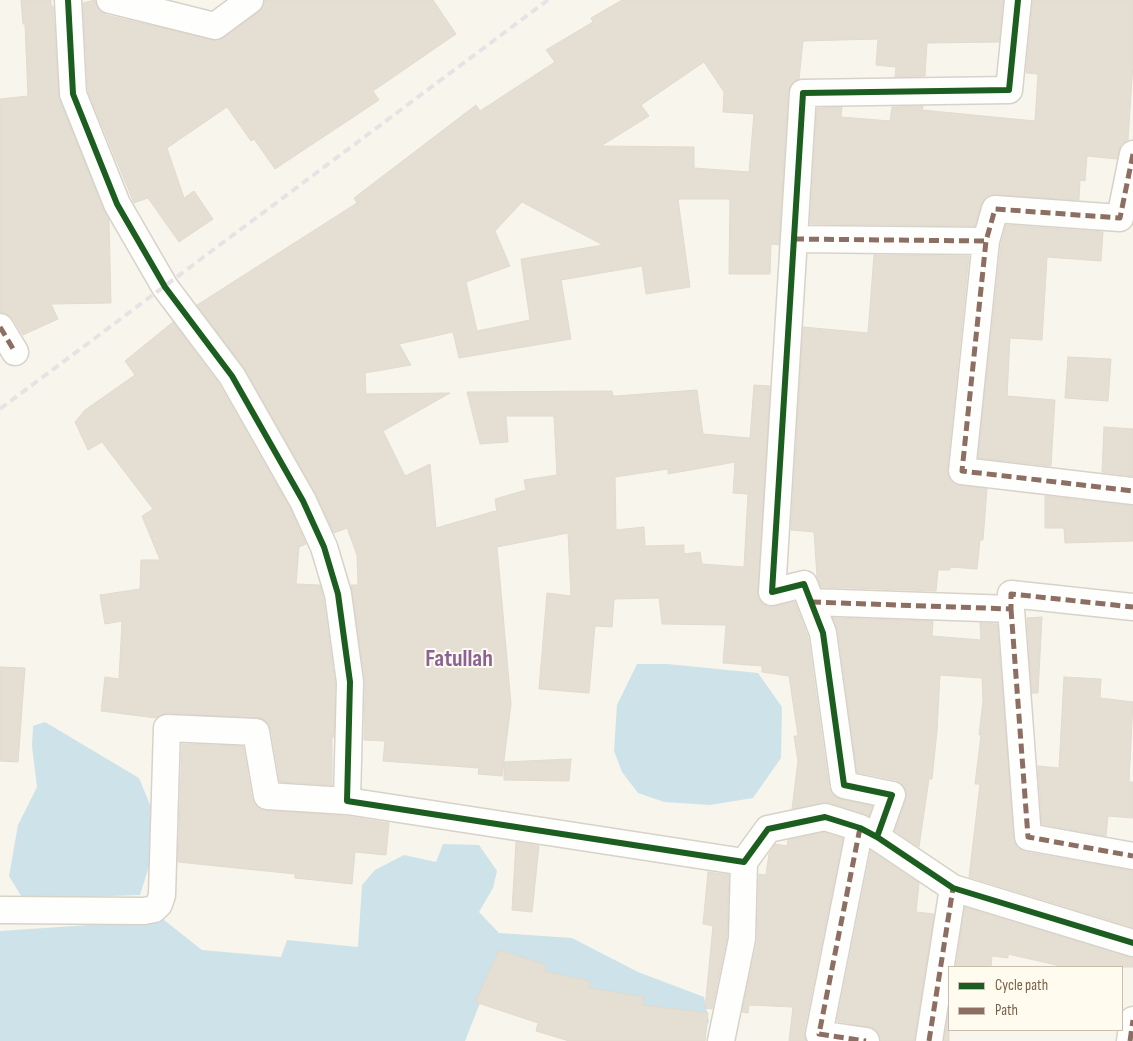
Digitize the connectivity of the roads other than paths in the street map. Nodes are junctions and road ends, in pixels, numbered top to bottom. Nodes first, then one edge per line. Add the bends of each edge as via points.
1 (68, 0) edge
2 (110, 0) edge
3 (250, 0) edge
4 (1018, 0) edge
5 (1133, 154) edge
6 (794, 239) junction
7 (986, 241) junction
8 (0, 327) edge
9 (15, 352) dead end
10 (1133, 491) edge
11 (811, 602) junction
12 (1133, 608) edge
13 (1011, 609) junction
14 (347, 801) junction
15 (868, 833) junction
16 (1133, 856) edge
17 (744, 862) junction
18 (953, 888) junction
19 (0, 910) edge
20 (1133, 943) edge
21 (1133, 1020) edge
22 (721, 1041) edge
23 (866, 1041) edge
24 (929, 1041) edge
25 (1130, 1041) edge

1 - 14 street via 73,94 117,204 165,287 232,376 303,502 324,547 338,594 350,682
2 - 3 street via 215,26
4 - 6 street via 1008,90 803,93
5 - 7 street via 1120,218 995,209
6 - 7 street
6 - 11 street via 772,592 804,584
7 - 10 street via 962,471
8 - 9 street
11 - 13 street
11 - 15 street via 823,633 844,785 892,795
12 - 13 street via 1011,594
13 - 16 street via 1028,837
14 - 17 street
14 - 19 street via 267,796 256,732 167,728 162,895 159,904 144,911
15 - 17 street via 825,817 768,829
15 - 18 street
15 - 23 street via 819,1034
17 - 22 street via 742,939
18 - 20 street
18 - 24 street
21 - 25 street

